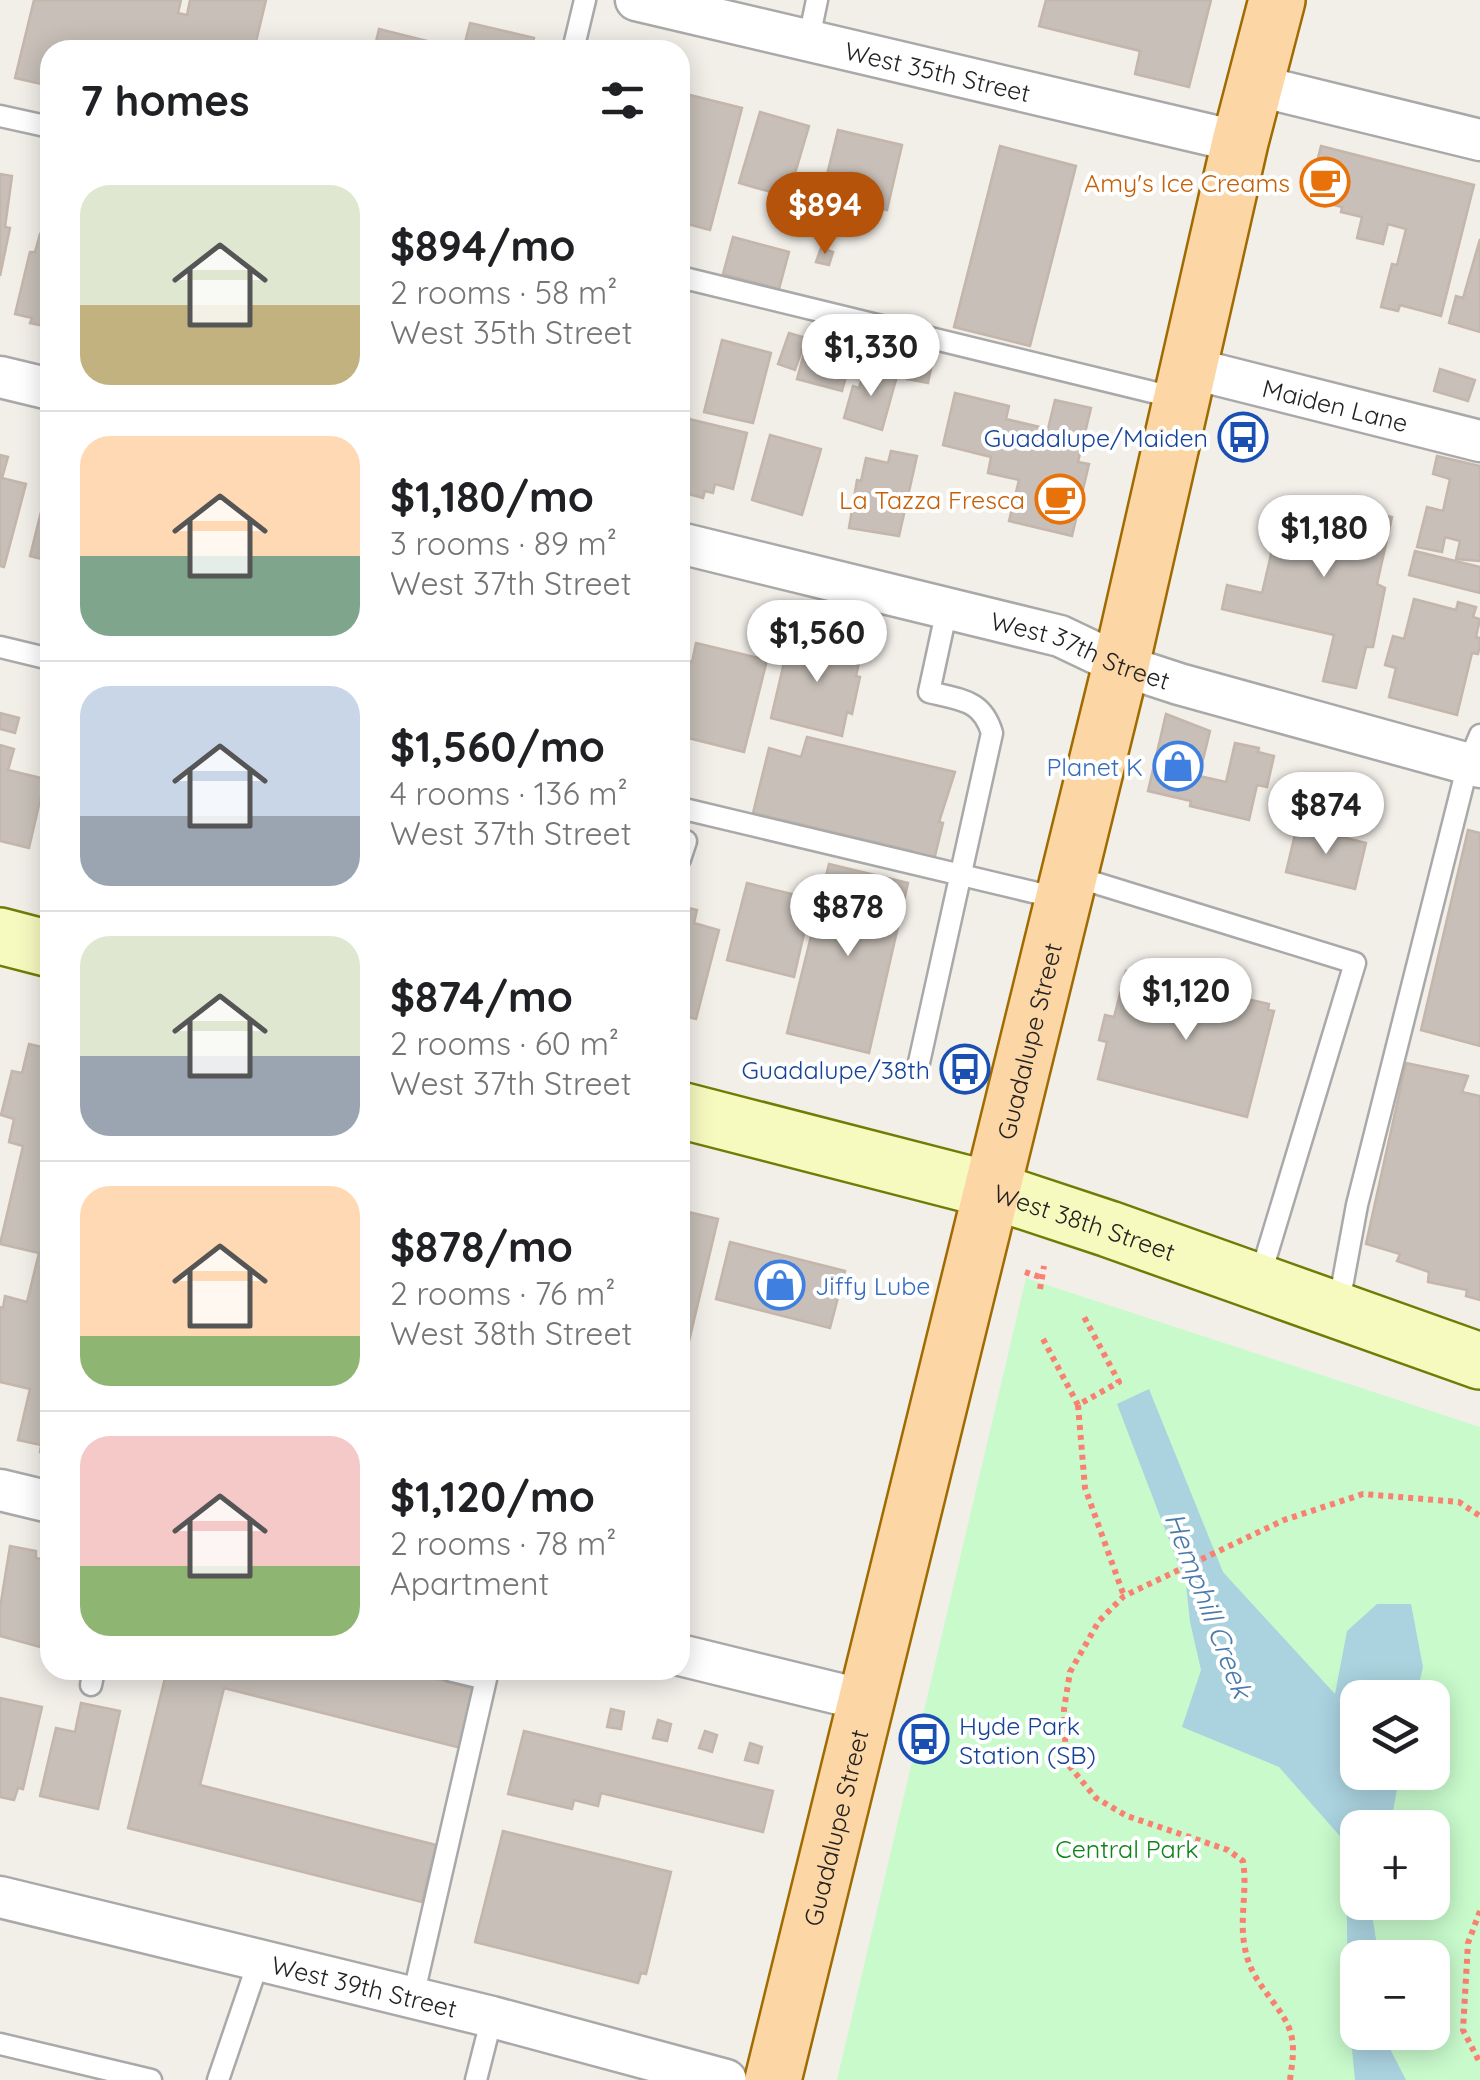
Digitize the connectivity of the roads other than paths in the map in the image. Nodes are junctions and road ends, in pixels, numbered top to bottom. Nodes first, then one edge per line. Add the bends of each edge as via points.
1 (586, 0) edge
2 (636, 0) edge
3 (817, 0) edge
4 (1276, 0) edge
5 (708, 9) edge
6 (576, 40) edge
7 (808, 42) junction
8 (1255, 86) junction
9 (0, 116) edge
10 (40, 125) edge
11 (1480, 140) edge
12 (1240, 142) junction
13 (690, 278) edge
14 (0, 377) edge
15 (1186, 384) junction
16 (40, 387) edge
17 (1480, 441) edge
18 (690, 546) edge
19 (946, 608) junction
20 (0, 647) edge
21 (40, 656) edge
22 (1122, 665) junction
23 (1476, 755) edge
24 (690, 810) edge
25 (960, 874) junction
26 (1067, 887) junction
27 (0, 936) edge
28 (40, 946) edge
29 (918, 1067) dead end
30 (690, 1113) edge
31 (991, 1190) junction
32 (1258, 1282) junction
33 (1338, 1310) junction
34 (1480, 1361) edge
35 (0, 1490) edge
36 (40, 1500) edge
37 (690, 1657) edge
38 (486, 1680) edge
39 (868, 1701) junction
40 (0, 1897) edge
41 (259, 1960) junction
42 (412, 1998) junction
43 (492, 2017) junction
44 (0, 2044) edge
45 (151, 2080) edge
46 (218, 2080) edge
47 (476, 2080) edge
48 (726, 2080) edge
49 (773, 2080) edge

1 - 6 lane
2 - 5 street, West 35th Street
3 - 7 lane
4 - 8 main road, Guadalupe Street
5 - 7 street, West 35th Street
7 - 12 street, West 35th Street
8 - 11 street
8 - 12 main road, Guadalupe Street
9 - 10 lane
12 - 15 main road, Guadalupe Street
13 - 15 lane
14 - 16 street
15 - 17 street, Maiden Lane
15 - 22 main road, Guadalupe Street
18 - 19 street, West 37th Street
19 - 22 street, West 37th Street via 1060,636
19 - 25 lane via 930,692 970,703 986,714 992,733
20 - 21 lane
22 - 23 street, West 37th Street
22 - 26 main road, Guadalupe Street
23 - 33 lane via 1357,1205
24 - 25 lane
25 - 26 lane
25 - 29 lane
26 - 31 main road, Guadalupe Street
26 - 32 lane via 1354,963
27 - 28 main road
30 - 31 main road, West 38th Street
31 - 32 main road, West 38th Street
31 - 39 main road, Guadalupe Street
32 - 33 main road, West 38th Street
33 - 34 main road, West 38th Street
35 - 36 street
37 - 39 street
38 - 42 lane
39 - 49 main road, Guadalupe Street
40 - 41 street, West 39th Street
41 - 42 street, West 39th Street
41 - 46 lane
42 - 43 street, West 39th Street
43 - 47 lane
43 - 48 street, West 39th Street
44 - 45 lane

